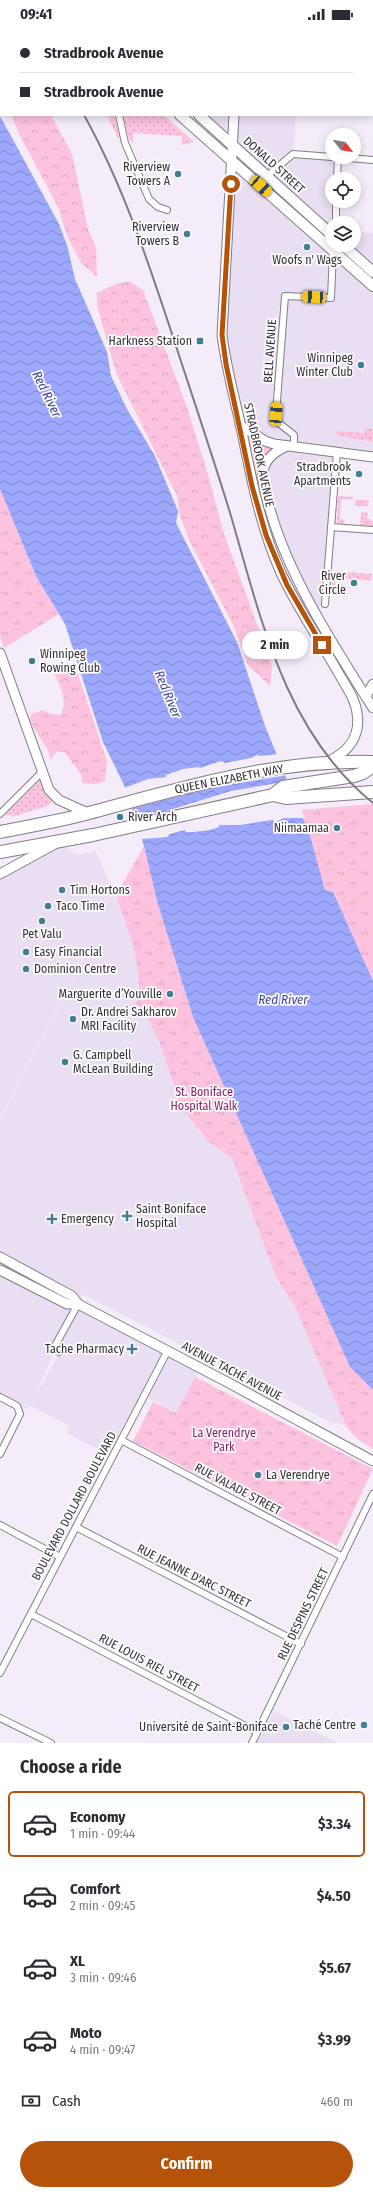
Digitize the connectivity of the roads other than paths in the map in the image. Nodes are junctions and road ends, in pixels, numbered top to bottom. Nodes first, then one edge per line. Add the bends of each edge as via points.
1 (119, 116) edge
2 (181, 116) edge
3 (200, 116) edge
4 (234, 116) edge
5 (234, 146) junction
6 (325, 156) edge
7 (361, 159) edge
8 (232, 160) junction
9 (373, 160) edge
10 (267, 176) junction
11 (167, 210) dead end
12 (325, 229) edge
13 (325, 244) edge
14 (333, 252) edge
15 (334, 252) edge
16 (351, 252) edge
17 (373, 272) edge
18 (373, 286) edge
19 (240, 425) junction
20 (290, 447) junction
21 (337, 452) junction
22 (372, 456) edge
23 (331, 527) junction
24 (373, 530) edge
25 (325, 604) dead end
26 (0, 654) edge
27 (373, 684) edge
28 (366, 696) junction
29 (373, 708) edge
30 (373, 762) edge
31 (326, 763) junction
32 (373, 766) edge
33 (41, 773) junction
34 (373, 792) edge
35 (273, 794) junction
36 (88, 813) junction
37 (0, 814) edge
38 (0, 832) edge
39 (60, 842) junction
40 (0, 852) edge
41 (0, 874) edge
42 (0, 1258) edge
43 (0, 1270) edge
44 (78, 1304) junction
45 (168, 1350) junction
46 (59, 1352) dead end
47 (0, 1397) edge
48 (121, 1440) junction
49 (0, 1454) edge
50 (373, 1461) edge
51 (373, 1494) edge
52 (0, 1525) edge
53 (76, 1527) junction
54 (60, 1557) junction
55 (343, 1557) junction
56 (31, 1614) junction
57 (301, 1644) junction
58 (0, 1673) edge
59 (0, 1718) edge
60 (258, 1732) junction
61 (51, 1743) edge
62 (252, 1743) edge

1 - 11 street via 126,143 149,199 158,207
2 - 8 main road, DONALD STREET
3 - 5 main road, DONALD STREET
4 - 5 main road, STRADBROOK AVENUE
5 - 8 main road, STRADBROOK AVENUE
5 - 10 main road, DONALD STREET
6 - 10 street via 293,154
7 - 9 street
8 - 13 main road, DONALD STREET
8 - 19 main road, STRADBROOK AVENUE via 222,335
10 - 12 main road, DONALD STREET
14 - 20 street, BELL AVENUE via 331,298 285,296 276,414 280,424 294,435
15 - 18 main road, DONALD STREET
16 - 17 main road
19 - 20 main road via 265,441
19 - 31 main road, STRADBROOK AVENUE via 259,512 272,552 287,585 357,710 357,730 350,745 341,755
20 - 21 main road
20 - 28 main road, STRADBROOK AVENUE via 270,457 264,470 264,487 270,512 296,578
21 - 22 main road
21 - 23 street
23 - 24 street
23 - 25 street
26 - 33 main road
27 - 28 main road
28 - 29 main road, STRADBROOK AVENUE
30 - 31 highway, QUEEN ELIZABETH WAY
31 - 36 highway, QUEEN ELIZABETH WAY via 203,783
32 - 35 highway via 363,774 284,787
33 - 36 main road via 50,792 56,798
33 - 37 street
34 - 35 highway, QUEEN ELIZABETH WAY via 286,798
35 - 39 highway, QUEEN ELIZABETH WAY
36 - 38 highway, QUEEN ELIZABETH WAY
39 - 40 highway, QUEEN ELIZABETH WAY
39 - 41 main road
42 - 44 main road, AVENUE TACHÉ AVENUE via 72,1296
43 - 44 main road, AVENUE TACHÉ AVENUE via 67,1304
44 - 45 main road, AVENUE TACHÉ AVENUE
44 - 46 street via 56,1344
45 - 48 street, BOULEVARD DOLLARD BOULEVARD
45 - 50 main road, AVENUE TACHÉ AVENUE
47 - 49 street via 17,1406 20,1411
48 - 53 street, BOULEVARD DOLLARD BOULEVARD
48 - 55 street, RUE VALADE STREET
51 - 55 street, RUE DESPINS STREET
52 - 54 street
53 - 54 street, BOULEVARD DOLLARD BOULEVARD
53 - 57 street, RUE JEANNE D'ARC STREET
54 - 56 street, BOULEVARD DOLLARD BOULEVARD
55 - 57 street, RUE DESPINS STREET
56 - 58 street, BOULEVARD DOLLARD BOULEVARD
56 - 60 street, RUE LOUIS RIEL STREET
57 - 60 street, RUE DESPINS STREET
59 - 61 street
60 - 62 street, RUE DESPINS STREET

